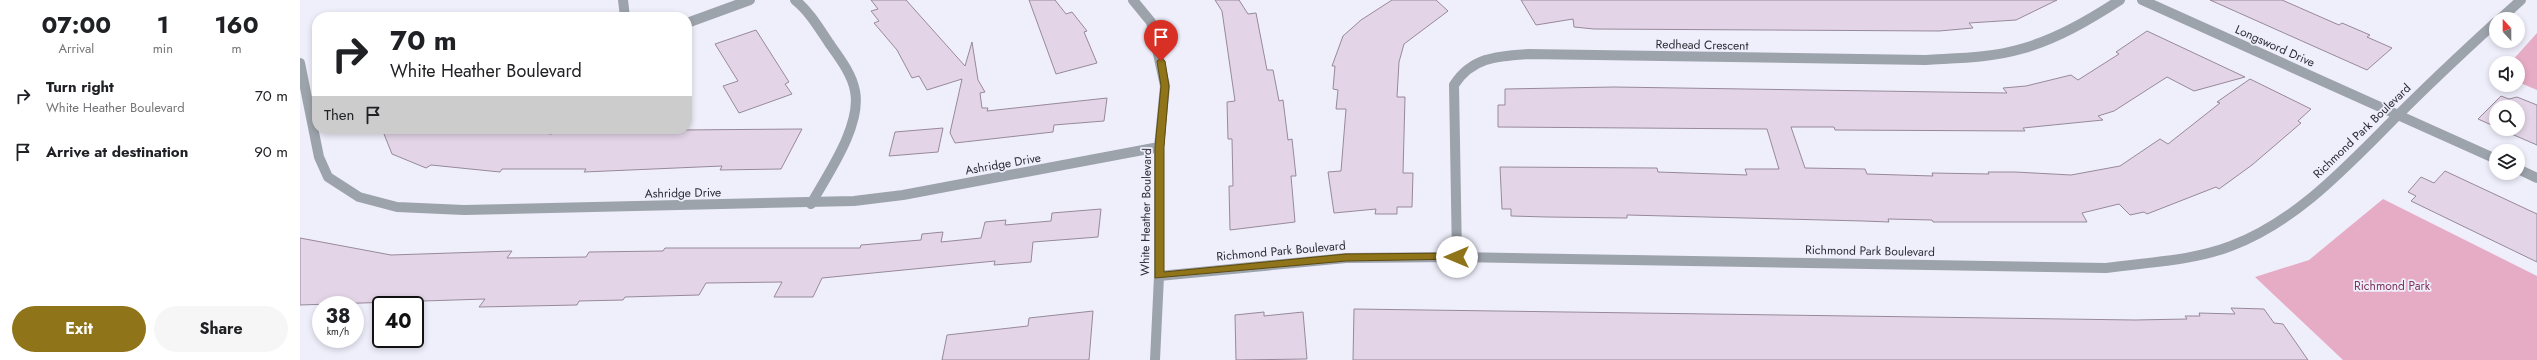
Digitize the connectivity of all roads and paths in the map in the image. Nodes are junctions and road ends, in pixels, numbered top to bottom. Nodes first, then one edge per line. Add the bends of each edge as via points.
1 (623, 0) edge
2 (750, 0) edge
3 (795, 0) edge
4 (1133, 0) edge
5 (2120, 0) edge
6 (2142, 0) edge
7 (2521, 0) edge
8 (624, 12) edge
9 (2508, 12) edge
10 (692, 21) edge
11 (2489, 29) edge
12 (300, 63) edge
13 (2398, 115) junction
14 (312, 119) edge
15 (315, 134) edge
16 (1159, 147) junction
17 (2489, 156) edge
18 (2525, 172) edge
19 (2537, 178) edge
20 (811, 204) junction
21 (1457, 257) junction
22 (1159, 276) junction
23 (1155, 360) edge

1 - 8 street
2 - 10 street
3 - 20 street via 803,6 849,75 855,93 856,107 850,125
4 - 16 street, White Heather Boulevard via 1151,22 1164,78
5 - 21 street, Redhead Crescent via 2070,30 2033,46 1963,58 1926,60 1528,54 1497,56 1474,63 1460,72 1454,85
6 - 13 street, Longsword Drive
7 - 9 street
11 - 13 street, Richmond Park Boulevard
12 - 14 street, Ashridge Drive
13 - 17 street, Longsword Drive
13 - 21 street, Richmond Park Boulevard via 2342,171 2268,228 2232,246 2193,257 2106,268
15 - 20 street, Ashridge Drive via 328,177 359,197 397,207 464,210
16 - 20 street, Ashridge Drive via 904,195
16 - 22 street, White Heather Boulevard
18 - 19 street
21 - 22 street, Richmond Park Boulevard via 1346,258
22 - 23 street, White Heather Boulevard

